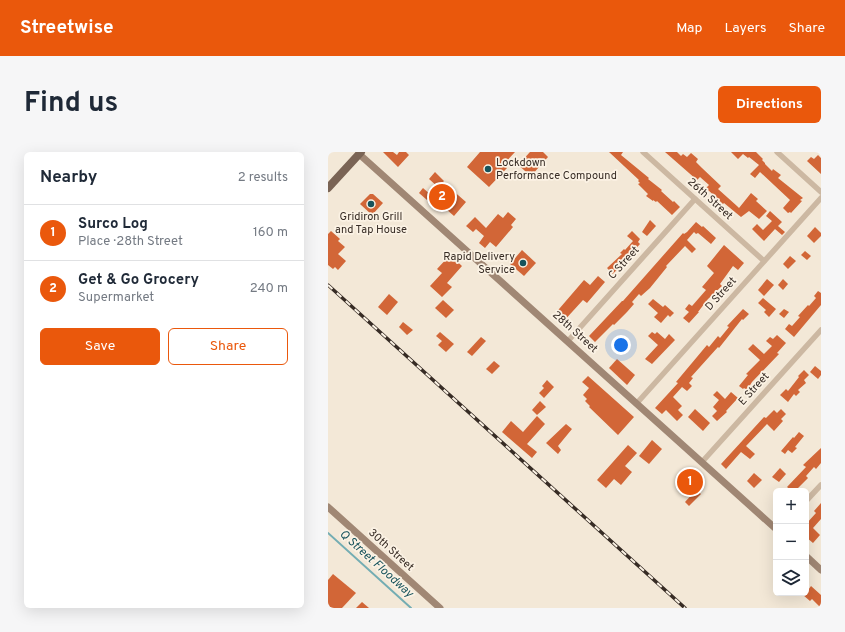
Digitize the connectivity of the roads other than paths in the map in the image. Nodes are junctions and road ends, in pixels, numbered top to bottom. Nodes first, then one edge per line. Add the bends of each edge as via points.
1 (359, 152) edge
2 (643, 152) edge
3 (777, 152) edge
4 (328, 188) edge
5 (821, 192) edge
6 (821, 198) edge
7 (695, 199) junction
8 (764, 261) junction
9 (821, 330) edge
10 (568, 341) junction
11 (637, 403) junction
12 (702, 462) junction
13 (821, 485) edge
14 (809, 498) edge
15 (328, 507) edge
16 (773, 526) edge
17 (809, 559) edge
18 (821, 570) edge
19 (440, 608) edge

1 - 4 main road
1 - 10 main road, 28th Street
2 - 7 street, 26th Street
3 - 5 street
6 - 8 street, D Street
7 - 8 street, 26th Street
7 - 10 street, C Street
8 - 11 street, D Street
9 - 12 street, E Street
10 - 11 main road, 28th Street
11 - 12 main road, 28th Street
12 - 16 main road, 28th Street
13 - 14 street
15 - 19 main road, 30th Street
17 - 18 main road

